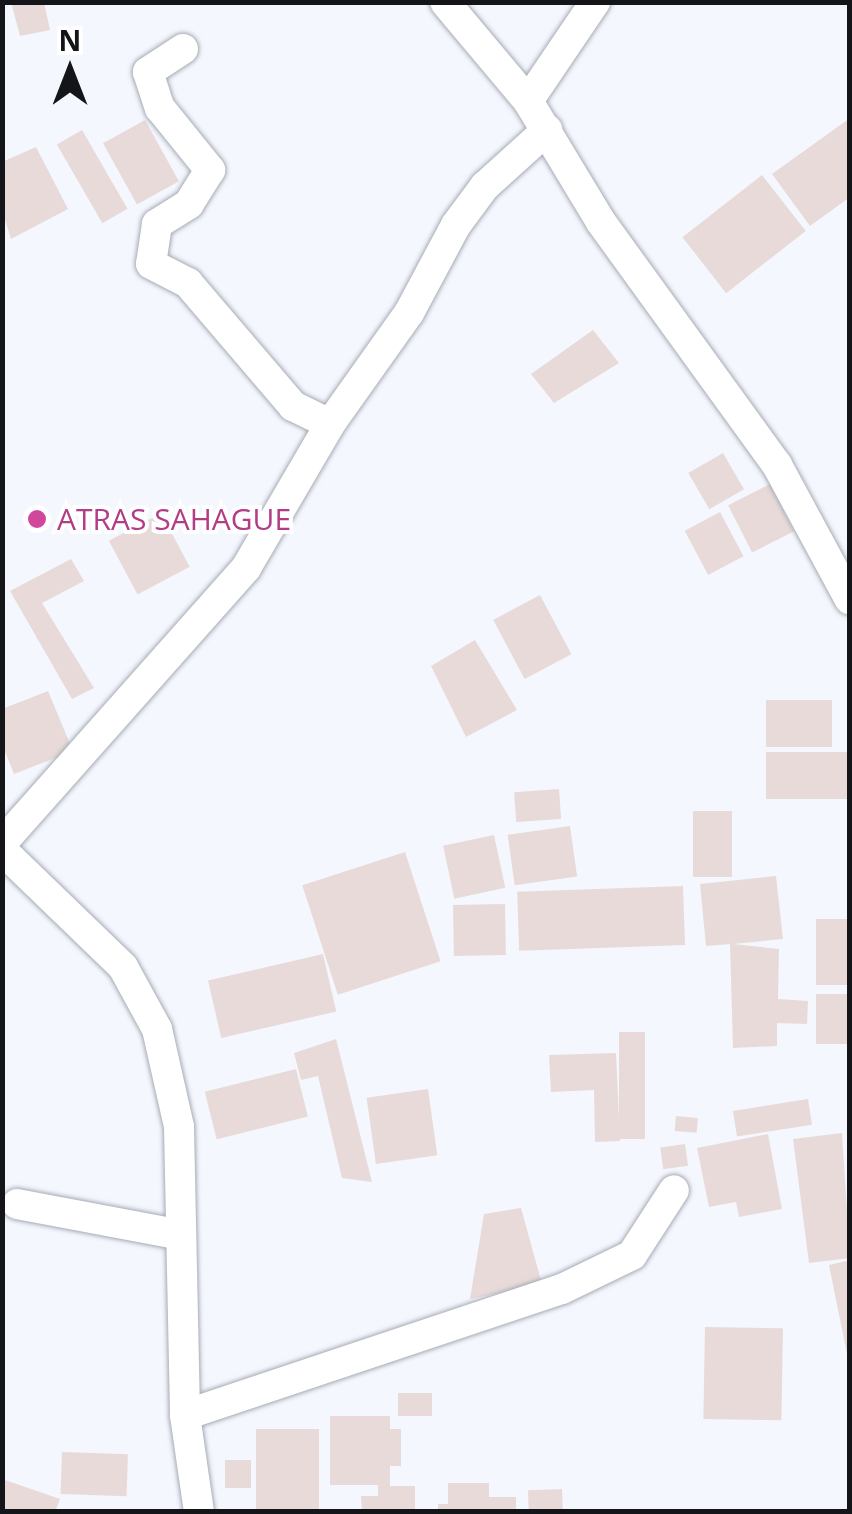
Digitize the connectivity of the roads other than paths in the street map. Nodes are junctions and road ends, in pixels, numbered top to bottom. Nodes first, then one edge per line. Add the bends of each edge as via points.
1 (445, 2) edge
2 (595, 2) edge
3 (183, 49) dead end
4 (528, 101) junction
5 (547, 130) junction
6 (330, 424) junction
7 (850, 600) edge
8 (2, 846) edge
9 (674, 1190) dead end
10 (18, 1204) dead end
11 (176, 1234) junction
12 (185, 1415) junction
13 (199, 1512) edge

1 - 4 street
2 - 4 street
3 - 6 street via 148,72 160,108 210,170 189,204 157,224 150,264 188,283 293,406
4 - 5 street
5 - 6 street via 486,186 456,226 409,313
5 - 7 street via 601,222 778,465
6 - 8 street via 246,568
8 - 11 street via 122,967 156,1028 178,1127
9 - 12 street via 632,1255 562,1288
10 - 11 street
11 - 12 street via 187,1316
12 - 13 street

